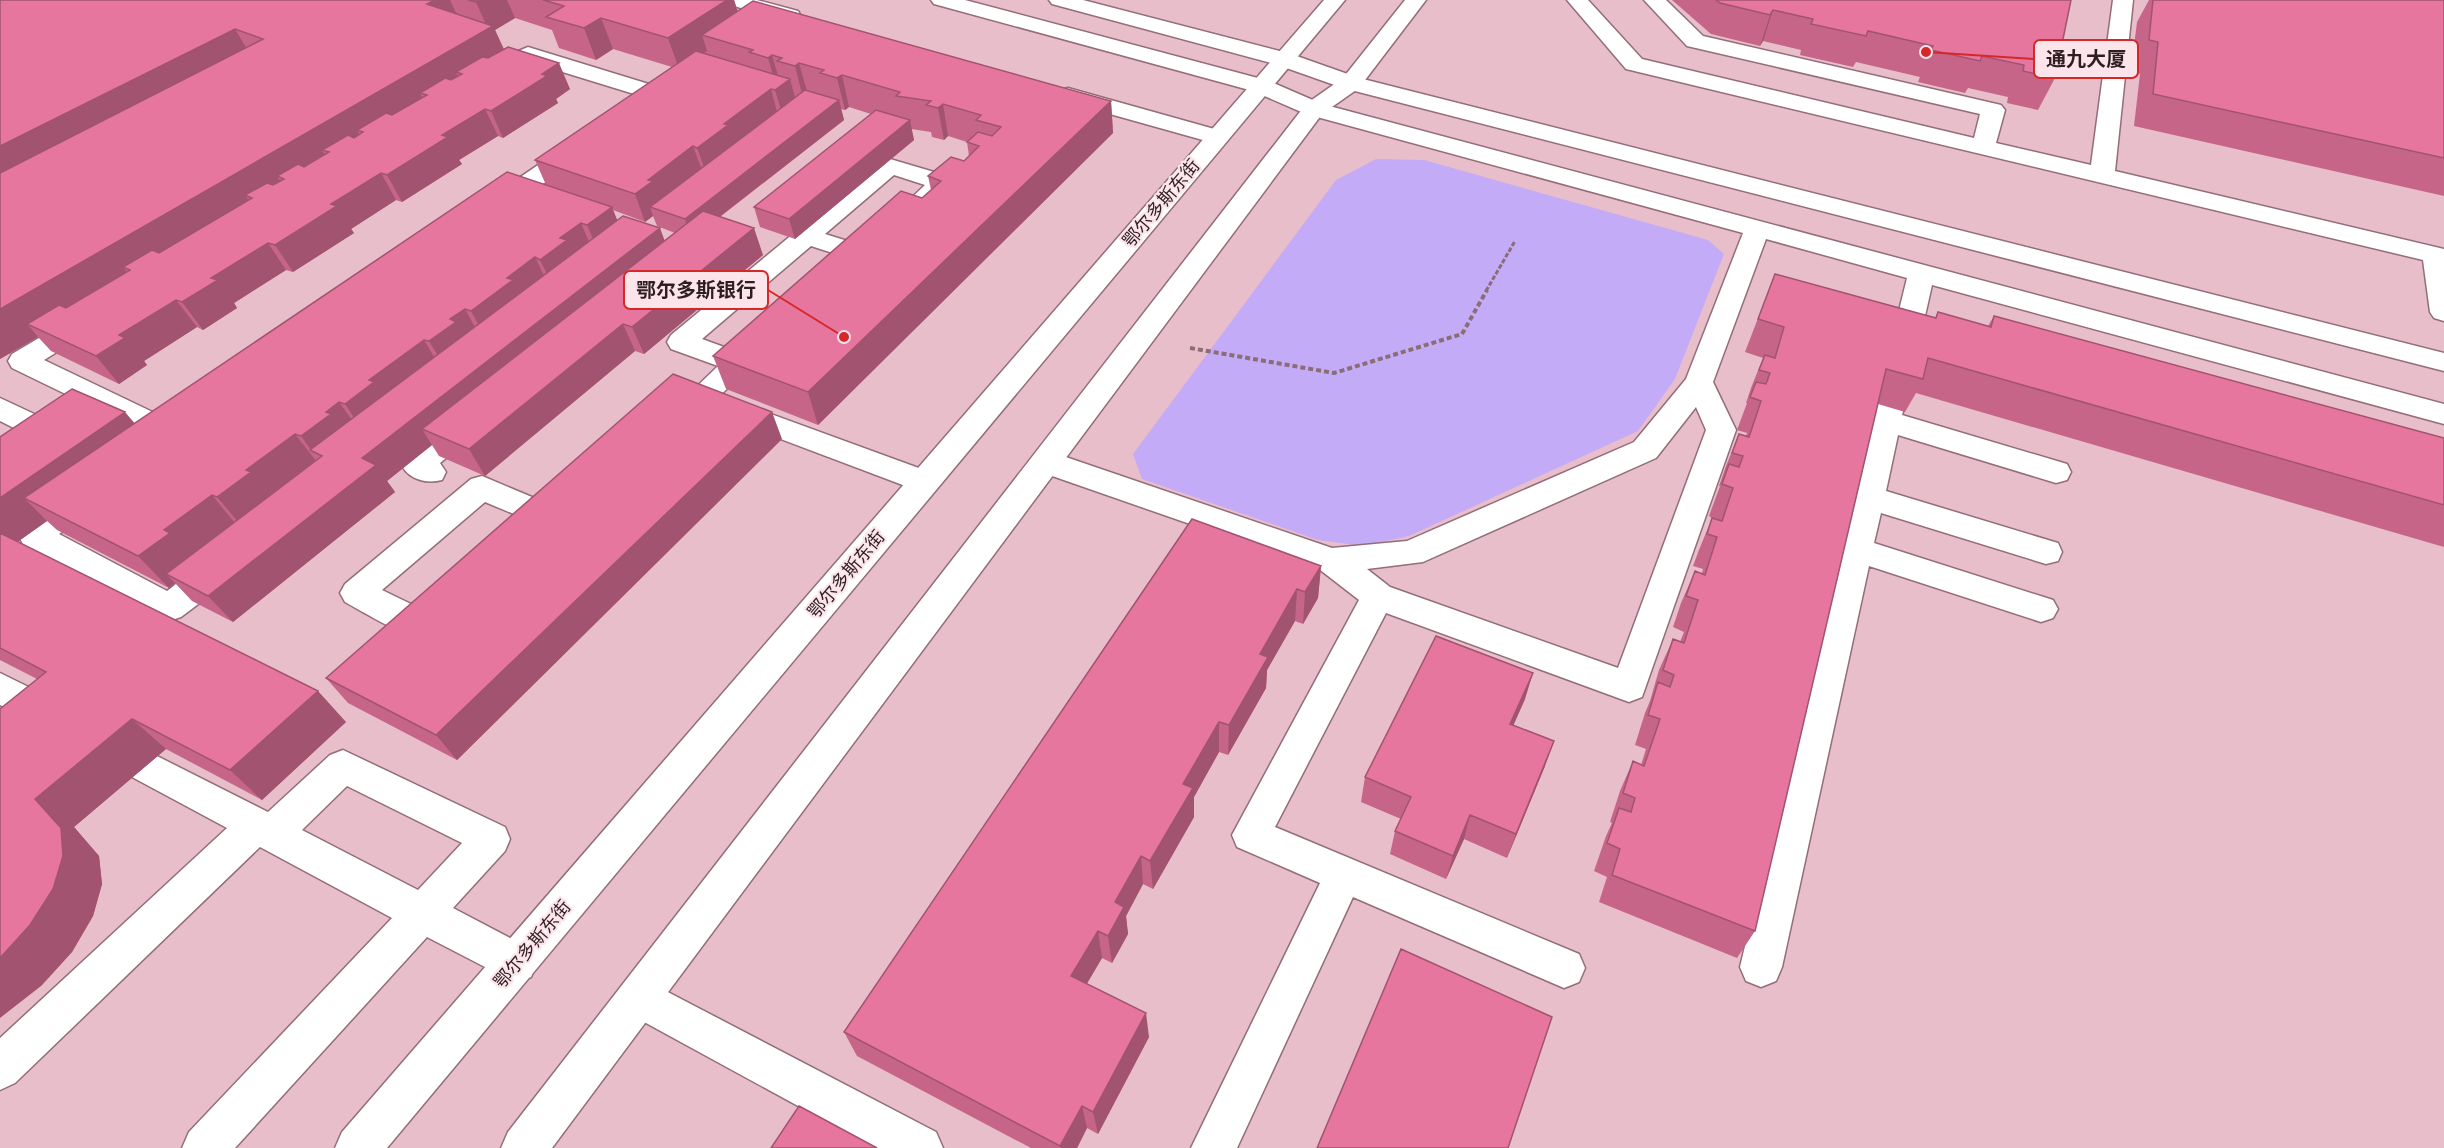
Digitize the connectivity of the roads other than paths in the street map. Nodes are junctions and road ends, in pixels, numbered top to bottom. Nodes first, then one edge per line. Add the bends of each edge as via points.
1 (734, 0) edge
2 (941, 0) edge
3 (1059, 0) edge
4 (1335, 0) edge
5 (1416, 0) edge
6 (1577, 0) edge
7 (1654, 0) edge
8 (2123, 0) edge
9 (778, 12) junction
10 (812, 22) edge
11 (750, 31) edge
12 (500, 46) dead end
13 (528, 54) junction
14 (1283, 59) junction
15 (498, 73) edge
16 (1351, 83) junction
17 (1261, 86) junction
18 (1048, 89) edge
19 (1314, 109) junction
20 (630, 114) edge
21 (602, 133) edge
22 (1217, 137) junction
23 (1983, 148) junction
24 (2102, 176) junction
25 (518, 190) junction
26 (551, 202) edge
27 (478, 216) edge
28 (902, 218) edge
29 (1757, 229) junction
30 (807, 236) junction
31 (2440, 256) edge
32 (1921, 273) junction
33 (826, 285) edge
34 (103, 312) edge
35 (2444, 312) edge
36 (774, 332) edge
37 (1904, 347) edge
38 (2444, 362) edge
39 (739, 363) junction
40 (1699, 382) junction
41 (204, 403) edge
42 (491, 406) edge
43 (0, 408) edge
44 (2444, 414) edge
45 (1046, 462) junction
46 (0, 466) edge
47 (2056, 471) dead end
48 (431, 472) edge
49 (111, 482) edge
50 (924, 482) junction
51 (566, 490) edge
52 (1868, 497) junction
53 (540, 513) junction
54 (513, 536) edge
55 (1856, 549) junction
56 (2046, 552) dead end
57 (1331, 561) junction
58 (221, 569) edge
59 (460, 583) edge
60 (1378, 596) junction
61 (2041, 609) dead end
62 (0, 688) edge
63 (60, 721) edge
64 (145, 766) edge
65 (264, 829) junction
66 (1344, 875) junction
67 (423, 913) junction
68 (516, 963) junction
69 (1761, 967) dead end
70 (1564, 968) dead end
71 (639, 997) junction
72 (0, 1068) edge
73 (205, 1148) edge
74 (358, 1148) edge
75 (524, 1148) edge
76 (920, 1148) edge
77 (1215, 1148) edge

1 - 9 street
2 - 17 street
3 - 14 street
4 - 14 street, 鄂尔多斯东街
5 - 16 street
6 - 23 street via 1634,64
7 - 23 street via 1695,40 1993,110
8 - 24 street
9 - 10 street
9 - 11 street
12 - 13 street
13 - 15 street
13 - 20 street via 667,88
14 - 16 street
14 - 17 street, 鄂尔多斯东街
16 - 19 street
16 - 38 street
17 - 19 street
17 - 22 street, 鄂尔多斯东街
18 - 22 street
19 - 29 street
19 - 45 street
21 - 25 street
22 - 50 street, 鄂尔多斯东街
23 - 24 street
24 - 31 street
25 - 26 street
25 - 27 street
28 - 30 street via 942,182 890,166
29 - 32 street
29 - 40 street
30 - 33 street via 869,246
30 - 39 street via 681,342
31 - 35 street
32 - 37 street
32 - 44 street
34 - 41 street via 21,362 157,443
36 - 39 street
39 - 50 street via 685,397
40 - 57 street via 1645,450 1411,553
40 - 60 street via 1721,430 1629,687
42 - 48 street via 417,465
43 - 46 street via 49,433
45 - 57 street
45 - 71 street
47 - 52 street via 1888,414
49 - 58 street via 34,536 169,608
50 - 68 street, 鄂尔多斯东街
51 - 53 street
52 - 55 street
52 - 56 street
53 - 54 street
53 - 59 street via 482,487 357,593 416,622
55 - 61 street
55 - 69 street
57 - 60 street
60 - 66 street via 1251,835
62 - 63 street
64 - 65 street
65 - 67 street
65 - 67 street via 343,766 490,839
65 - 72 street
66 - 70 street
66 - 77 street
67 - 68 street
67 - 73 street
68 - 74 street, 鄂尔多斯东街
71 - 75 street
71 - 76 street

